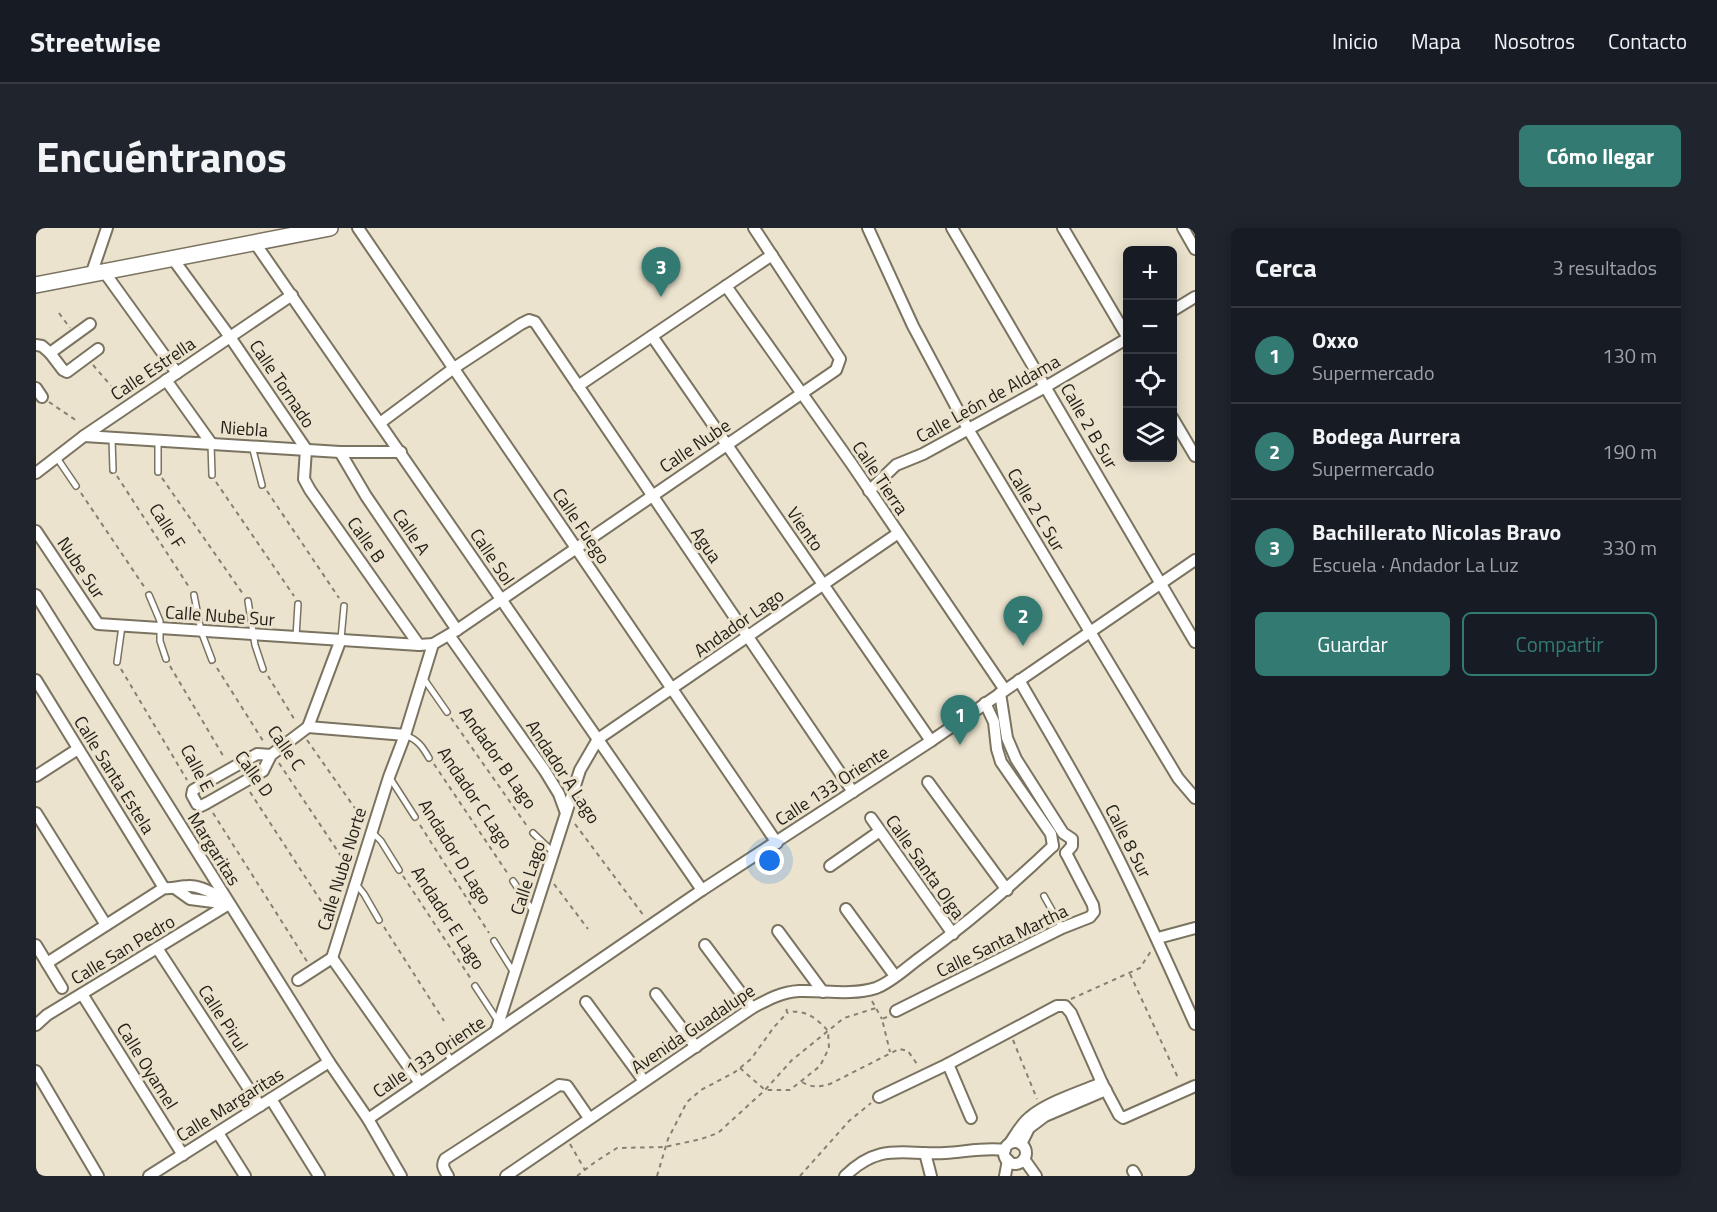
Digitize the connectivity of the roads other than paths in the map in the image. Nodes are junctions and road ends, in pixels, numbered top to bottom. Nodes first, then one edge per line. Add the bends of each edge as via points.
1 (107, 228) edge
2 (330, 228) edge
3 (358, 228) edge
4 (754, 228) edge
5 (868, 228) edge
6 (952, 228) edge
7 (1063, 228) edge
8 (1183, 228) edge
9 (255, 243) junction
10 (1195, 249) edge
11 (772, 255) junction
12 (173, 259) junction
13 (98, 274) junction
14 (36, 285) edge
15 (726, 286) junction
16 (292, 295) junction
17 (1195, 297) edge
18 (1177, 308) edge
19 (90, 324) dead end
20 (1123, 330) edge
21 (652, 336) junction
22 (230, 337) junction
23 (1123, 341) edge
24 (36, 345) edge
25 (98, 349) dead end
26 (50, 353) junction
27 (454, 368) junction
28 (177, 373) junction
29 (166, 380) junction
30 (578, 386) junction
31 (1047, 386) junction
32 (802, 393) junction
33 (380, 423) junction
34 (1177, 424) edge
35 (968, 429) junction
36 (84, 436) junction
37 (112, 438) junction
38 (158, 441) junction
39 (211, 443) junction
40 (727, 445) junction
41 (252, 446) junction
42 (306, 449) junction
43 (340, 452) junction
44 (401, 452) junction
45 (1195, 456) edge
46 (56, 457) junction
47 (113, 470) road end
48 (158, 472) road end
49 (36, 473) edge
50 (212, 476) road end
51 (262, 485) road end
52 (76, 486) road end
53 (869, 491) junction
54 (653, 496) junction
55 (36, 531) edge
56 (897, 534) junction
57 (576, 548) junction
58 (1195, 560) edge
59 (1160, 583) junction
60 (824, 585) junction
61 (36, 595) edge
62 (194, 595) road end
63 (150, 596) road end
64 (501, 599) junction
65 (248, 601) road end
66 (298, 604) road end
67 (344, 606) road end
68 (98, 624) joint
69 (122, 626) junction
70 (160, 629) junction
71 (201, 631) junction
72 (453, 632) junction
73 (1089, 632) junction
74 (254, 635) junction
75 (748, 636) junction
76 (296, 637) junction
77 (341, 639) junction
78 (1195, 642) edge
79 (433, 644) junction
80 (419, 645) junction
81 (166, 659) road end
82 (212, 660) road end
83 (117, 662) road end
84 (263, 669) road end
85 (423, 676) junction
86 (36, 680) edge
87 (1019, 680) junction
88 (672, 689) junction
89 (1002, 692) junction
90 (985, 703) junction
91 (447, 712) road end
92 (305, 729) junction
93 (405, 735) junction
94 (598, 739) junction
95 (931, 741) junction
96 (1010, 745) junction
97 (78, 749) junction
98 (997, 749) junction
99 (271, 755) junction
100 (429, 758) road end
101 (36, 776) edge
102 (389, 777) junction
103 (928, 782) dead end
104 (853, 792) junction
105 (1195, 798) edge
106 (36, 813) edge
107 (566, 813) junction
108 (415, 817) road end
109 (871, 818) dead end
110 (371, 831) junction
111 (880, 831) junction
112 (532, 833) road end
113 (777, 843) junction
114 (1053, 846) junction
115 (1069, 851) junction
116 (554, 853) junction
117 (830, 866) dead end
118 (399, 870) road end
119 (356, 880) junction
120 (513, 881) road end
121 (164, 888) junction
122 (702, 890) junction
123 (1007, 890) junction
124 (1044, 896) dead end
125 (227, 902) junction
126 (846, 909) dead end
127 (534, 913) junction
128 (379, 920) road end
129 (106, 925) junction
130 (1062, 928) junction
131 (1195, 928) edge
132 (778, 931) dead end
133 (953, 934) junction
134 (1158, 938) junction
135 (494, 941) road end
136 (36, 945) edge
137 (705, 945) dead end
138 (158, 948) junction
139 (332, 958) junction
140 (47, 963) junction
141 (514, 974) junction
142 (895, 976) junction
143 (298, 980) dead end
144 (475, 986) road end
145 (62, 988) dead end
146 (823, 992) junction
147 (82, 994) junction
148 (656, 994) dead end
149 (586, 1002) dead end
150 (752, 1008) junction
151 (896, 1011) road end
152 (1195, 1024) edge
153 (36, 1025) edge
154 (498, 1026) junction
155 (471, 1032) dead end
156 (696, 1047) junction
157 (452, 1061) junction
158 (329, 1062) junction
159 (948, 1064) junction
160 (36, 1071) edge
161 (644, 1081) junction
162 (420, 1083) junction
163 (1104, 1086) junction
164 (1190, 1089) edge
165 (879, 1097) road end
166 (271, 1099) junction
167 (260, 1106) junction
168 (589, 1118) junction
169 (971, 1118) dead end
170 (368, 1119) junction
171 (218, 1133) junction
172 (1011, 1149) junction
173 (925, 1153) junction
174 (183, 1155) junction
175 (1024, 1159) junction
176 (166, 1172) edge
177 (98, 1176) edge
178 (150, 1176) edge
179 (245, 1176) edge
180 (320, 1176) edge
181 (401, 1176) edge
182 (448, 1176) edge
183 (506, 1176) edge
184 (845, 1176) edge
185 (931, 1176) edge
186 (1005, 1176) edge
187 (1036, 1176) edge

1 - 13 street
2 - 9 main road
3 - 27 street, Calle Fuego
4 - 11 street, Calle Nube
5 - 35 street, Calle 2 C Sur
6 - 31 street, Calle 2 B Sur
7 - 20 street
8 - 10 street
9 - 12 main road
9 - 16 street, Calle Sol
11 - 15 street
11 - 32 street, Calle Nube via 840,359 836,370
12 - 13 main road
12 - 22 street, Calle Tornado
13 - 14 main road
13 - 28 street
15 - 21 street
15 - 32 street, Calle Tierra
16 - 22 street, Calle Estrella
16 - 33 street, Calle Sol
17 - 18 street
19 - 26 street
21 - 30 street
21 - 40 street, Viento
22 - 28 street, Calle Estrella
22 - 42 street, Calle Tornado
23 - 31 street, Calle León de Aldama
24 - 26 street
25 - 26 street via 67,372
27 - 30 street, Agua via 529,320 535,322
27 - 33 street
27 - 57 street, Calle Fuego
28 - 29 street, Calle Estrella
29 - 36 street, Calle Estrella
29 - 39 street
30 - 54 street, Agua
31 - 35 street, Calle León de Aldama
31 - 59 street, Calle 2 B Sur
32 - 40 street, Calle Nube
32 - 53 street, Calle Tierra
33 - 44 street, Calle Sol
34 - 45 street
35 - 53 street, Calle León de Aldama via 896,465
35 - 73 street, Calle 2 C Sur
36 - 37 street, Niebla
36 - 46 street, Calle Estrella
37 - 38 street, Niebla
37 - 47 lane
38 - 39 street, Niebla
38 - 48 lane
39 - 41 street, Niebla
39 - 50 lane
40 - 54 street, Calle Nube
40 - 60 street, Viento
41 - 42 street, Niebla
41 - 51 lane
42 - 43 street, Niebla
42 - 80 street, Calle B via 304,479 310,490
43 - 44 street, Niebla
43 - 72 street, Calle A
44 - 64 street, Calle Sol
46 - 49 street, Calle Estrella
46 - 52 lane
53 - 56 street, Calle Tierra
54 - 57 street, Calle Nube
54 - 75 street, Agua
55 - 68 street, Nube Sur
56 - 60 street, Andador Lago
56 - 89 street, Calle Tierra
57 - 64 street, Calle Nube
57 - 88 street, Calle Fuego
58 - 59 street, Calle 133 Oriente
59 - 73 street, Calle 133 Oriente
59 - 78 street, Calle 2 B Sur
60 - 75 street, Andador Lago
60 - 95 street, Viento
61 - 125 street, Margaritas
62 - 71 lane
63 - 70 lane
64 - 72 street, Calle Nube
64 - 94 street, Calle Sol
65 - 74 lane
66 - 76 lane
67 - 77 lane
68 - 69 street, Calle Nube Sur
69 - 70 street, Calle Nube Sur
69 - 83 lane
70 - 71 street, Calle Nube Sur
70 - 81 lane
71 - 74 street, Calle Nube Sur
71 - 82 lane
72 - 79 street, Calle Nube
72 - 107 street, Andador A Lago via 545,771
73 - 87 street, Calle 133 Oriente
73 - 105 street, Calle 2 C Sur via 1178,778
74 - 76 street, Calle Nube Sur
74 - 84 lane
75 - 88 street, Andador Lago
75 - 104 street, Agua
76 - 77 street, Calle Nube Sur
77 - 80 street, Calle Nube Sur
77 - 92 street
79 - 80 street, Calle Nube Sur
79 - 85 street, Calle Nube Norte
85 - 91 lane, Andador B Lago
85 - 93 street, Calle Nube Norte
86 - 97 street, Calle Santa Estela
87 - 89 street, Calle 133 Oriente
87 - 134 street, Calle 8 Sur via 1074,774
88 - 94 street, Andador Lago
88 - 113 street, Calle Fuego
89 - 90 street, Calle 133 Oriente
89 - 96 street
90 - 95 street, Calle 133 Oriente
90 - 98 street via 994,722
92 - 93 street
92 - 99 street
93 - 100 lane, Andador C Lago via 415,739
93 - 102 street, Calle Nube Norte
94 - 107 street, Calle Lago via 580,770
94 - 122 street, Calle Sol
95 - 104 street, Calle 133 Oriente
96 - 98 street
96 - 115 street via 1024,773 1063,833 1071,839
97 - 101 street
97 - 121 street, Calle Santa Estela
98 - 114 street via 1001,762 1051,834
99 - 99 street, Calle E via 263,771 207,803 197,804 193,790 257,754
102 - 108 lane, Andador D Lago
102 - 110 street, Calle Nube Norte
103 - 123 street
104 - 113 street, Calle 133 Oriente
106 - 129 street
107 - 116 street, Calle Lago
109 - 111 street, Calle Santa Olga
110 - 118 lane, Andador E Lago
110 - 119 street, Calle Nube Norte
111 - 117 street
111 - 133 street, Calle Santa Olga
112 - 116 lane, Andador B Lago
113 - 122 street, Calle 133 Oriente
114 - 115 street via 1058,852
114 - 123 street, Avenida Guadalupe
115 - 130 street, Calle Santa Martha via 1094,912
116 - 127 street, Calle Lago
119 - 128 lane
119 - 139 street, Calle Nube Norte
120 - 127 lane
121 - 125 street via 176,889 190,899
121 - 129 street
122 - 154 street, Calle 133 Oriente
123 - 133 street, Avenida Guadalupe
124 - 130 lane
125 - 138 street, Calle San Pedro
125 - 158 street, Margaritas
126 - 142 street
127 - 141 street, Calle Lago
129 - 140 street
130 - 151 street, Calle Santa Martha
131 - 134 street
132 - 146 street
133 - 142 street, Avenida Guadalupe
134 - 152 street, Calle 8 Sur
135 - 141 lane
136 - 140 street
137 - 150 street
138 - 147 street, Calle San Pedro
138 - 167 street, Calle Pirul
139 - 143 street
139 - 162 street, Calle Nube Norte
140 - 145 street
141 - 154 street, Calle Lago
142 - 146 street, Avenida Guadalupe via 867,990
144 - 154 lane, Andador E Lago
146 - 150 street, Avenida Guadalupe via 784,993
147 - 153 street, Calle San Pedro
147 - 174 street, Calle Oyamel
148 - 156 street
149 - 161 street
150 - 156 street, Avenida Guadalupe
154 - 157 street, Calle 133 Oriente
155 - 157 lane via 445,1051
156 - 161 street, Avenida Guadalupe
157 - 162 street, Calle 133 Oriente
158 - 166 street, Calle Margaritas
158 - 170 street, Margaritas
159 - 163 street via 1057,1006 1065,1006
159 - 165 street
159 - 169 street
160 - 177 street
161 - 168 street, Avenida Guadalupe
162 - 170 street, Calle 133 Oriente
163 - 164 street via 1123,1118
163 - 172 street via 1036,1121
163 - 172 street via 1041,1110 1023,1124
166 - 167 street, Calle Margaritas
166 - 180 street
167 - 171 street, Calle Margaritas
168 - 182 street via 567,1086 559,1085 445,1159 442,1163
168 - 183 street, Avenida Guadalupe
170 - 181 street, Margaritas
171 - 174 street, Calle Margaritas
171 - 179 street
172 - 173 street
172 - 175 street via 1026,1152
172 - 175 street via 1016,1164
172 - 186 street
173 - 184 street via 881,1154 862,1161
173 - 185 street
174 - 176 street, Calle Margaritas
175 - 187 street
176 - 178 street, Calle Margaritas

